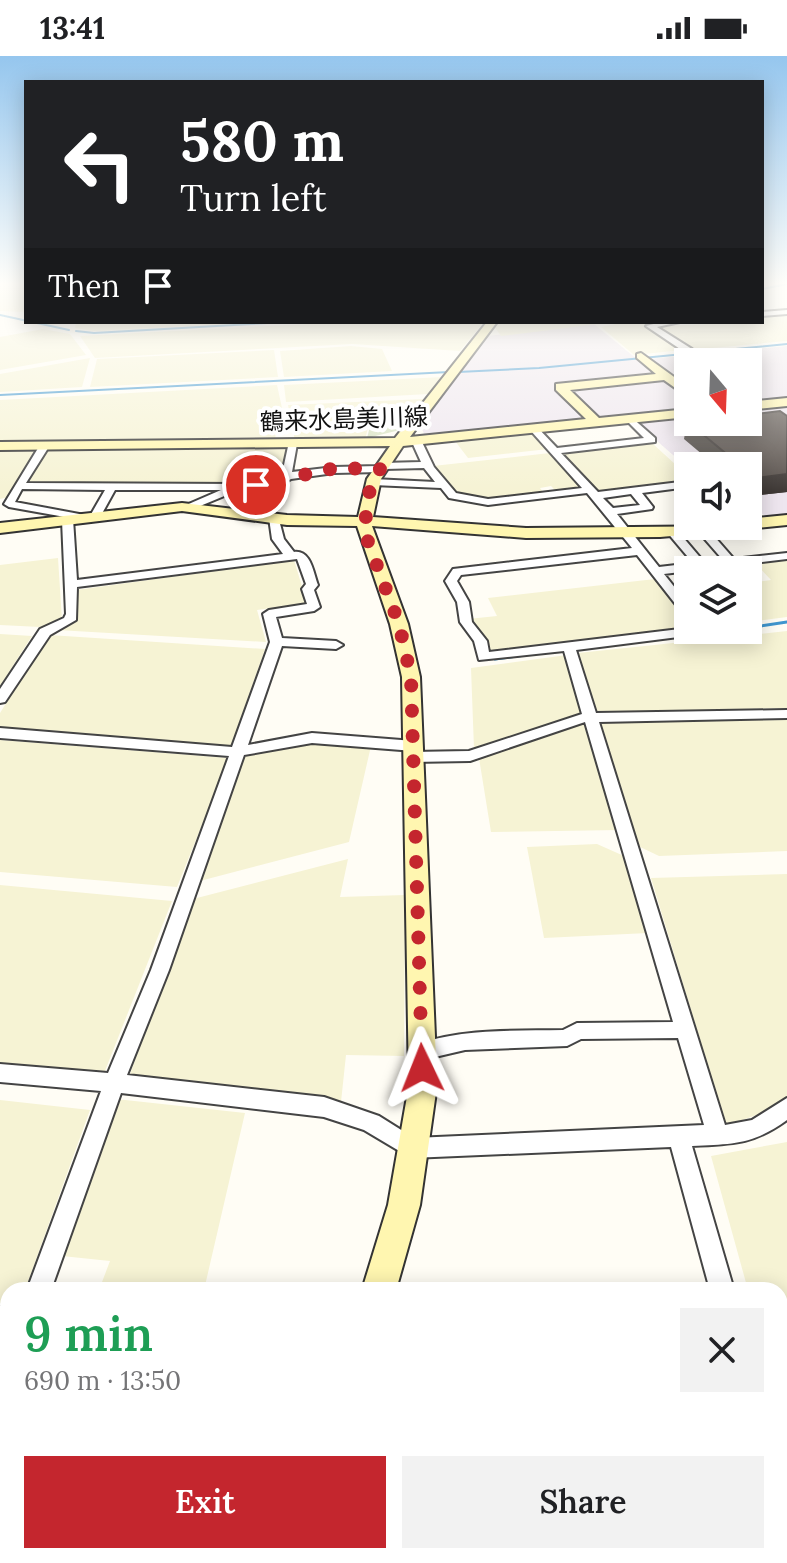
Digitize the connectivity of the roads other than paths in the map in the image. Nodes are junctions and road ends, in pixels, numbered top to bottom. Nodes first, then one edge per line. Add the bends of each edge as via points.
1 (468, 352) edge
2 (643, 357) dead end
3 (667, 376) junction
4 (674, 382) edge
5 (787, 402) edge
6 (762, 405) edge
7 (674, 414) edge
8 (630, 419) junction
9 (596, 422) junction
10 (534, 429) junction
11 (409, 440) junction
12 (292, 444) junction
13 (45, 445) junction
14 (0, 446) edge
15 (554, 451) junction
16 (428, 465) junction
17 (402, 467) junction
18 (379, 473) junction
19 (286, 479) junction
20 (407, 484) junction
21 (443, 485) junction
22 (19, 486) junction
23 (112, 486) junction
24 (674, 486) edge
25 (247, 487) junction
26 (634, 491) junction
27 (592, 493) junction
28 (188, 508) junction
29 (610, 512) junction
30 (91, 518) junction
31 (274, 518) junction
32 (68, 520) junction
33 (787, 520) edge
34 (364, 523) junction
35 (762, 523) edge
36 (0, 528) edge
37 (672, 531) joint
38 (626, 532) junction
39 (712, 540) edge
40 (640, 551) junction
41 (291, 556) junction
42 (693, 556) edge
43 (726, 556) edge
44 (787, 556) edge
45 (762, 559) edge
46 (674, 569) edge
47 (656, 571) junction
48 (70, 584) junction
49 (674, 594) edge
50 (674, 634) edge
51 (277, 642) junction
52 (336, 645) dead end
53 (569, 647) junction
54 (0, 699) edge
55 (787, 714) edge
56 (592, 717) junction
57 (0, 733) edge
58 (237, 752) junction
59 (413, 752) junction
60 (687, 1030) junction
61 (422, 1051) junction
62 (0, 1073) edge
63 (114, 1083) junction
64 (787, 1108) edge
65 (717, 1133) junction
66 (679, 1138) junction
67 (411, 1148) junction
68 (42, 1282) edge
69 (381, 1282) edge
70 (720, 1282) edge

1 - 11 main road
2 - 3 main road
3 - 4 main road
3 - 9 main road via 560,387
5 - 6 main road
7 - 8 main road, 鶴来水島美川線
8 - 9 main road, 鶴来水島美川線
8 - 15 street via 652,440
9 - 10 main road, 鶴来水島美川線
10 - 11 main road, 鶴来水島美川線
10 - 15 street
11 - 12 main road, 鶴来水島美川線
11 - 16 street
11 - 18 main road
12 - 13 main road, 鶴来水島美川線
12 - 19 street
13 - 14 main road, 鶴来水島美川線
13 - 22 street
15 - 27 street
16 - 17 street
16 - 21 street
17 - 18 street
17 - 20 street
18 - 19 street via 336,468
18 - 20 street
18 - 34 main road
19 - 25 street
20 - 21 street
21 - 27 street via 453,496 488,502
22 - 23 street
22 - 30 street via 9,504
23 - 25 street
23 - 30 street
24 - 26 street
25 - 28 street via 213,494
26 - 27 street
26 - 29 street via 648,507
27 - 29 street
28 - 30 main road
28 - 31 main road
29 - 38 street
30 - 32 main road
31 - 34 main road
31 - 41 street via 278,539
32 - 36 main road
32 - 48 street
33 - 35 main road
34 - 38 main road via 526,533
34 - 59 main road via 411,677
37 - 38 main road
37 - 42 street
38 - 40 street
39 - 43 street
40 - 47 street
40 - 53 street via 457,572 451,581 484,657
41 - 48 street
41 - 51 street via 301,555 314,607 269,614
44 - 45 street
46 - 47 street
47 - 49 street
48 - 54 street via 70,620 45,632
50 - 53 street
51 - 52 street
51 - 58 street
53 - 56 street
55 - 56 street
56 - 59 street via 470,756
56 - 60 street
57 - 58 street
58 - 59 street via 312,738
58 - 63 street
59 - 61 main road
60 - 61 street via 577,1031 567,1038 465,1041
60 - 65 street
61 - 67 main road via 423,1085
62 - 63 street
63 - 67 street via 324,1107 371,1123
63 - 68 street
64 - 65 street via 758,1128
65 - 66 street
66 - 67 street
66 - 70 street
67 - 69 main road via 404,1205

